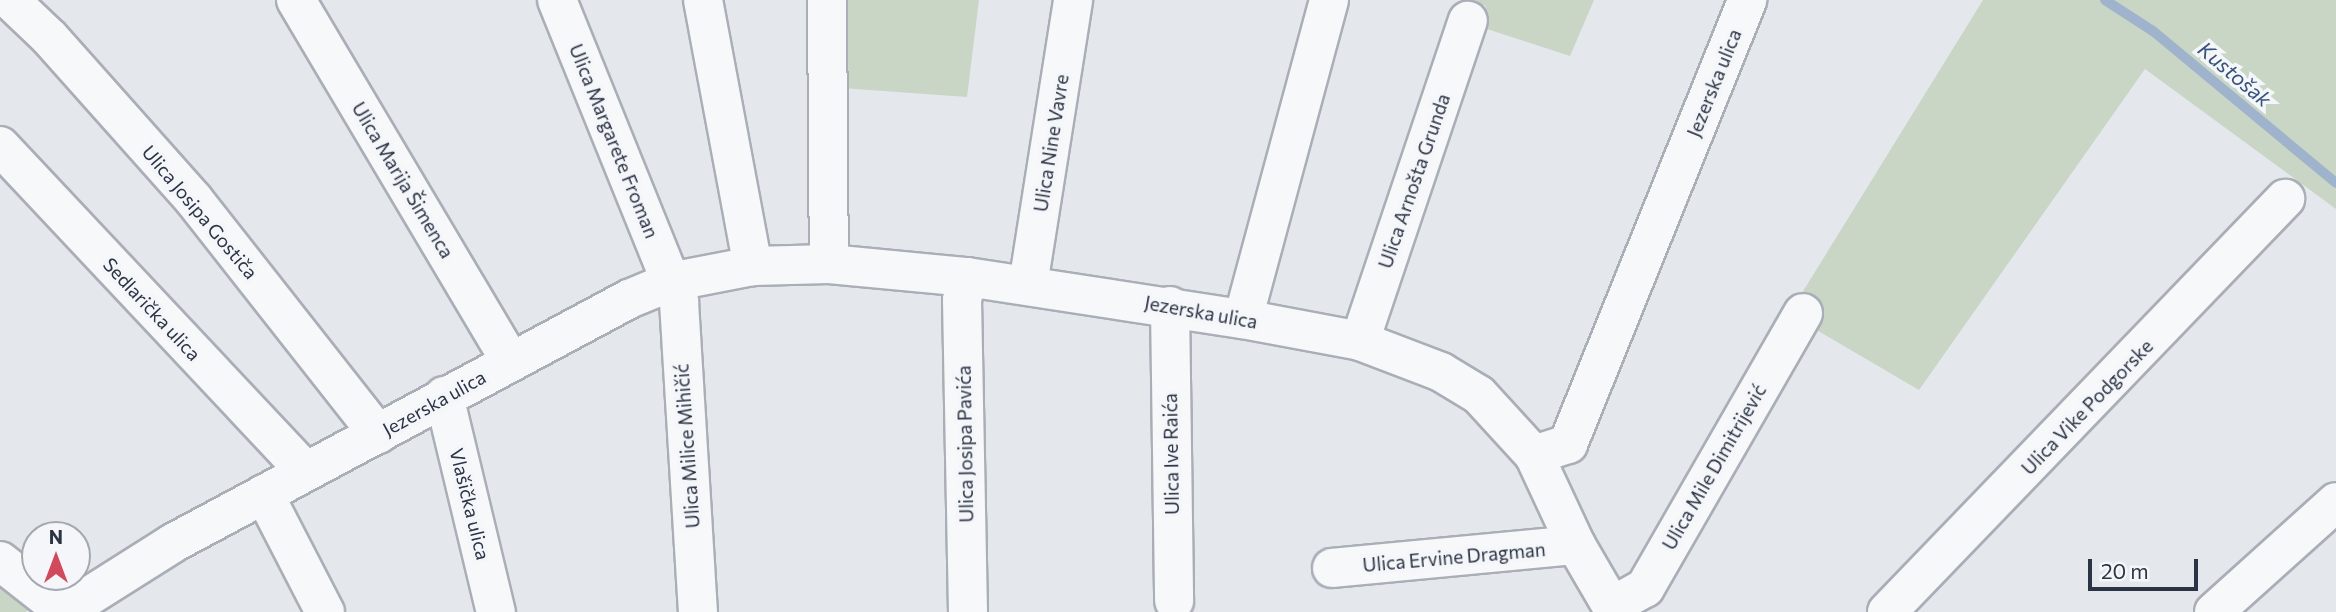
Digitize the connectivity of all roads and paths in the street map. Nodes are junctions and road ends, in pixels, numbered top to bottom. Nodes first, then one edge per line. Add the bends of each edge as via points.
1 (10, 0) edge
2 (296, 0) edge
3 (557, 0) edge
4 (703, 0) edge
5 (827, 0) edge
6 (1073, 0) edge
7 (1329, 0) edge
8 (1747, 0) edge
9 (1468, 21) dead end
10 (0, 146) edge
11 (2285, 199) dead end
12 (829, 264) junction
13 (754, 266) junction
14 (967, 277) junction
15 (670, 282) junction
16 (1028, 285) junction
17 (1170, 306) junction
18 (1803, 313) dead end
19 (1243, 319) junction
20 (1360, 341) junction
21 (510, 360) junction
22 (444, 396) junction
23 (378, 435) junction
24 (1534, 455) junction
25 (305, 471) junction
26 (264, 494) junction
27 (2336, 502) edge
28 (1576, 545) junction
29 (0, 561) edge
30 (1332, 568) dead end
31 (1174, 601) dead end
32 (1613, 609) edge
33 (64, 612) edge
34 (324, 612) edge
35 (496, 612) edge
36 (698, 612) edge
37 (968, 612) edge
38 (1887, 612) edge
39 (2214, 612) edge

1 - 23 street, Ulica Josipa Gostiča via 49,37 194,200
2 - 21 street, Ulica Marija Šimenca
3 - 15 street, Ulica Margarete Froman
4 - 13 street
5 - 12 street
6 - 16 street, Ulica Nine Vavre
7 - 19 street
8 - 24 street, Jezerska ulica via 1568,444
9 - 20 street, Ulica Arnošta Grunda
10 - 25 street, Sedlarička ulica
11 - 38 street, Ulica Vike Podgorske
12 - 13 street, Jezerska ulica
12 - 14 street, Jezerska ulica
13 - 15 street, Jezerska ulica
14 - 16 street, Jezerska ulica
14 - 37 street, Ulica Josipa Pavića via 962,300
15 - 21 street, Jezerska ulica
15 - 36 street, Ulica Milice Mihičić via 678,302
16 - 17 street, Jezerska ulica
17 - 19 street, Jezerska ulica
17 - 31 street, Ulica Ive Raića
18 - 32 street, Ulica Mile Dimitrijević via 1645,588
19 - 20 street, Jezerska ulica
20 - 24 street, Jezerska ulica via 1441,372 1479,395
21 - 22 street, Jezerska ulica
22 - 23 street, Jezerska ulica
22 - 35 street, Vlašička ulica
23 - 25 street, Jezerska ulica
24 - 28 street, Jezerska ulica
25 - 26 street, Jezerska ulica
26 - 33 street, Jezerska ulica via 173,543
26 - 34 street
27 - 39 street
28 - 30 street, Ulica Ervine Dragman
28 - 32 street, Jezerska ulica
29 - 33 street

